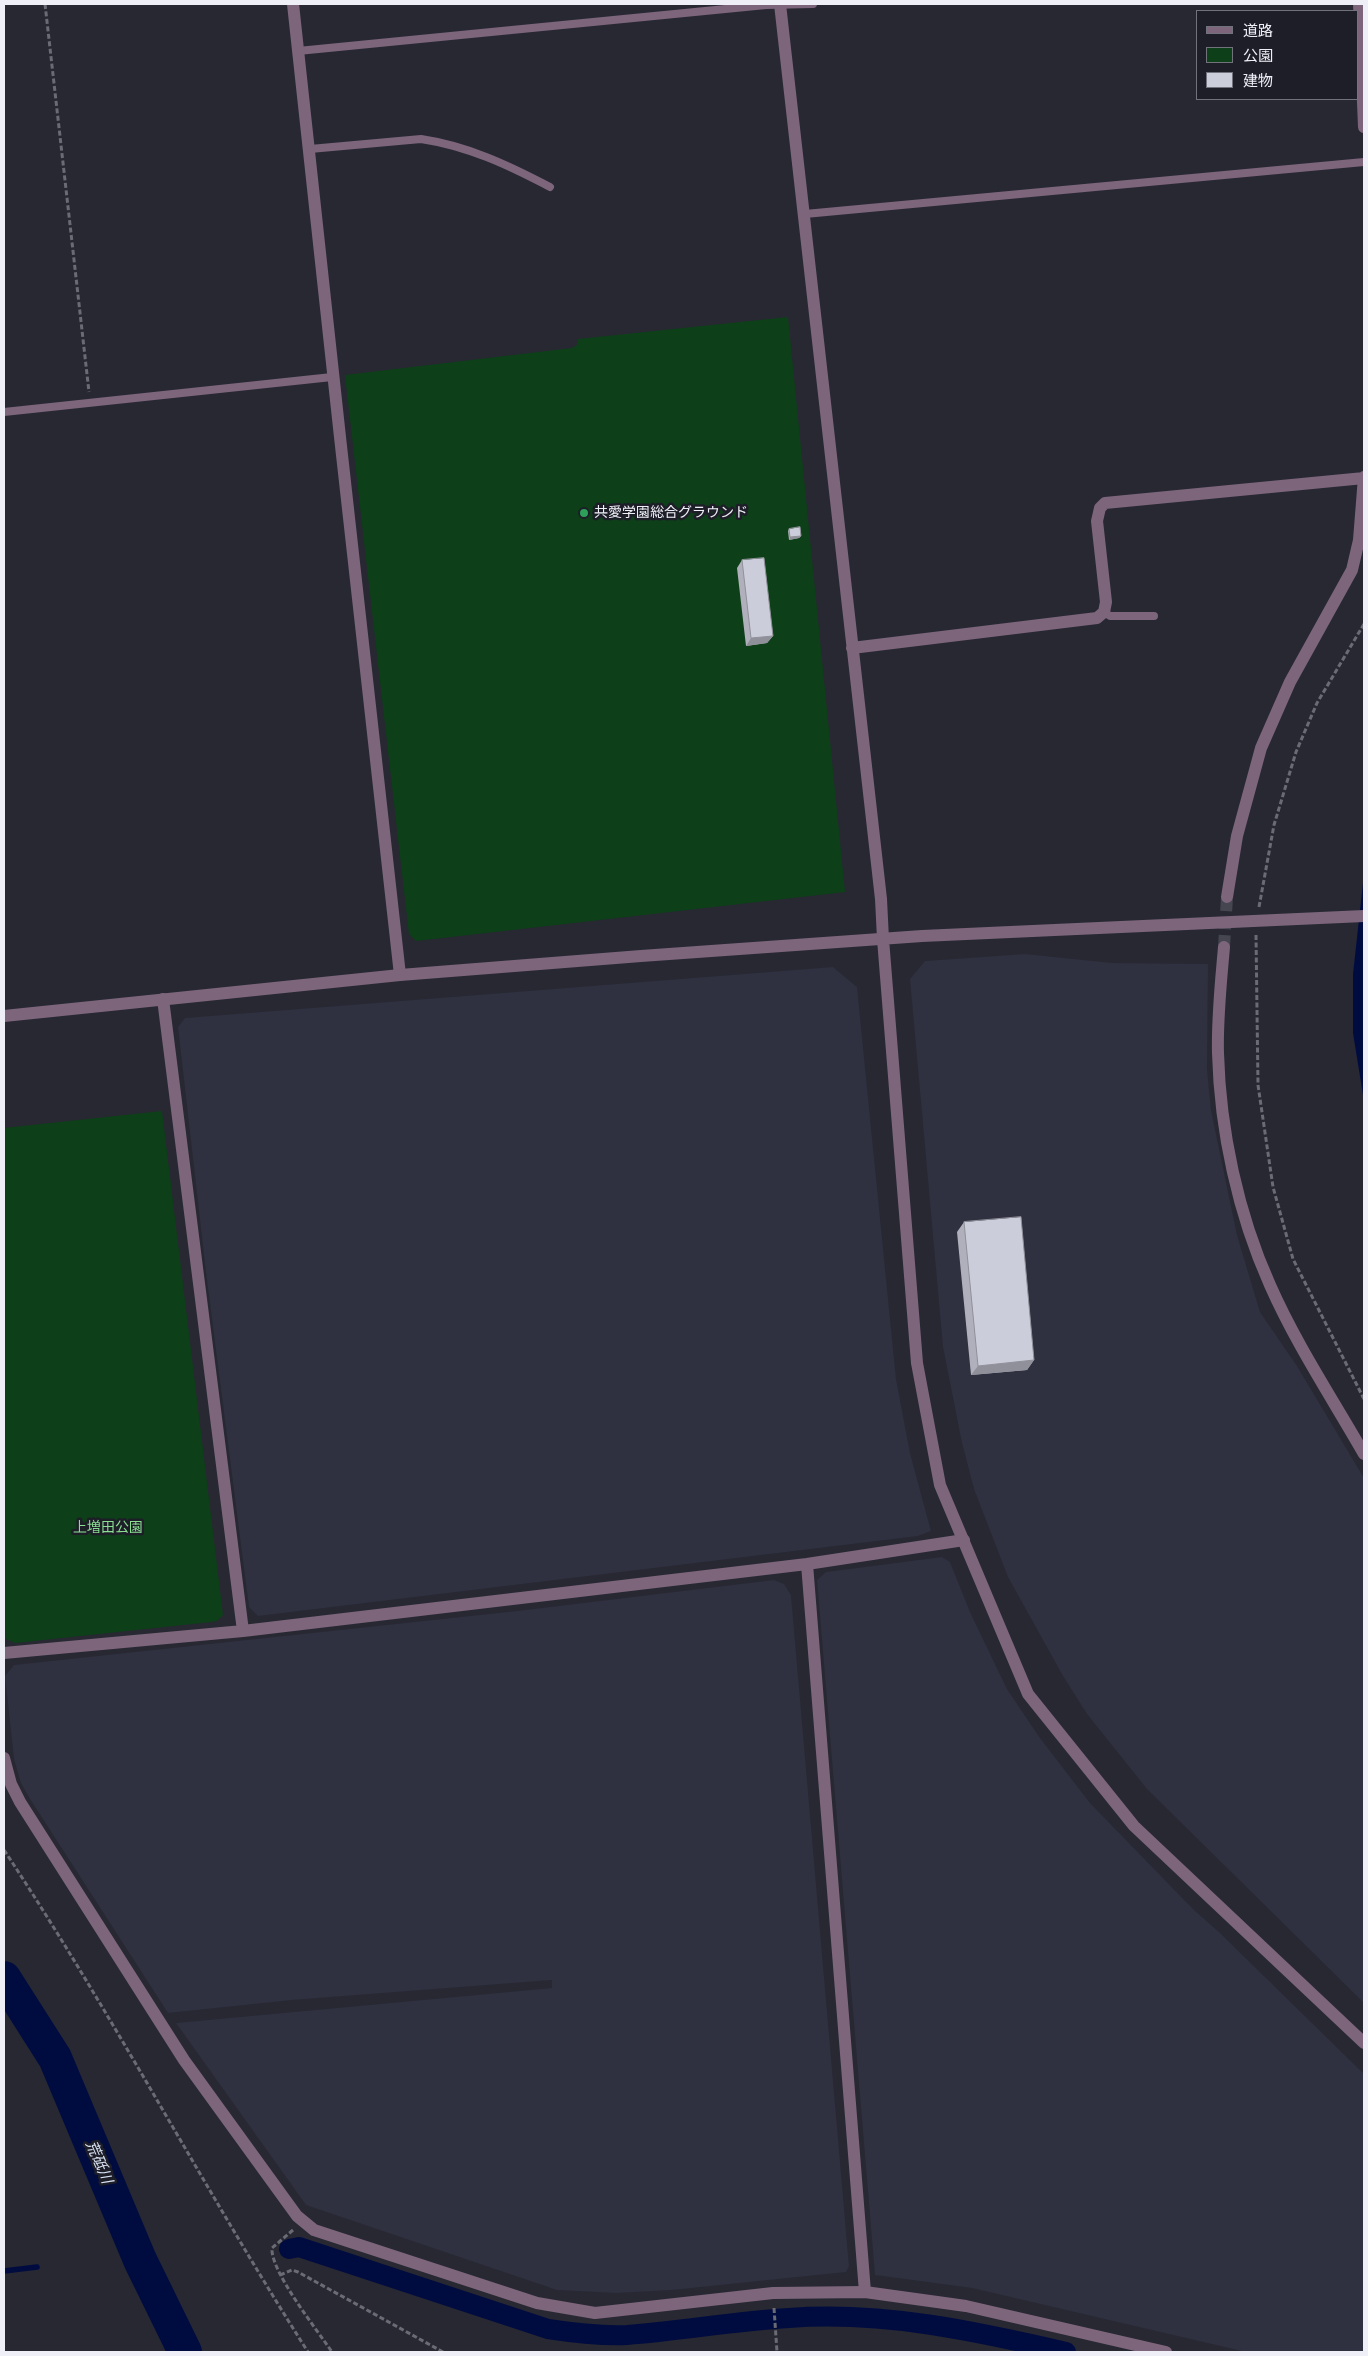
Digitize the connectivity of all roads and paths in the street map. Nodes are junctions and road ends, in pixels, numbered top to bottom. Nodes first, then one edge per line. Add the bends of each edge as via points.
1 (45, 4) edge
2 (293, 4) edge
3 (812, 4) edge
4 (1359, 4) edge
5 (780, 5) edge
6 (298, 51) junction
7 (1364, 127) edge
8 (310, 150) junction
9 (1364, 162) edge
10 (550, 187) dead end
11 (804, 214) junction
12 (332, 377) junction
13 (90, 403) junction
14 (4, 412) edge
15 (1364, 477) edge
16 (1104, 612) junction
17 (1154, 616) dead end
18 (1364, 624) edge
19 (852, 648) junction
20 (1227, 897) tunnel mouth
21 (1364, 916) edge
22 (1262, 921) junction
23 (883, 939) junction
24 (1224, 947) tunnel mouth
25 (400, 975) junction
26 (163, 1000) junction
27 (4, 1016) edge
28 (1364, 1399) edge
29 (1364, 1454) edge
30 (964, 1540) junction
31 (807, 1564) junction
32 (243, 1631) junction
33 (4, 1653) edge
34 (4, 1758) edge
35 (4, 1850) edge
36 (1364, 2043) edge
37 (301, 2220) junction
38 (280, 2275) junction
39 (865, 2292) junction
40 (773, 2294) junction
41 (308, 2352) edge
42 (332, 2352) edge
43 (443, 2352) edge
44 (777, 2352) edge
45 (1166, 2352) edge

1 - 13 path
2 - 6 street
3 - 5 lane
4 - 7 street
5 - 6 lane
5 - 11 street
6 - 8 street
8 - 10 lane via 421,139 438,141 498,160
8 - 12 street
9 - 11 lane
11 - 19 street
12 - 13 lane
12 - 25 street
13 - 14 lane
15 - 16 street via 1105,503 1100,508 1097,521 1105,590
15 - 20 street via 1359,540 1352,570 1290,682 1260,748 1237,836
16 - 17 lane via 1110,616
16 - 19 street via 1089,620
18 - 22 path via 1316,703 1296,752 1274,825
19 - 23 street
21 - 22 street
22 - 23 street
22 - 28 path via 1258,1085 1273,1187 1293,1259
23 - 25 street
23 - 30 street via 916,1363 940,1485
24 - 29 street via 1218,1020 1220,1087 1245,1218 1270,1285 1294,1334
25 - 26 street
26 - 27 street
26 - 32 street
30 - 31 street
30 - 36 street via 1028,1694 1121,1811
31 - 32 street
31 - 39 street
32 - 33 street
34 - 37 street via 20,1802 184,2060
35 - 41 path via 91,1986 236,2236
37 - 38 path via 272,2248
37 - 40 street via 314,2230 536,2303 595,2313
38 - 42 path
38 - 43 path via 292,2270 298,2272
39 - 40 street
39 - 45 street via 966,2306
40 - 44 path

